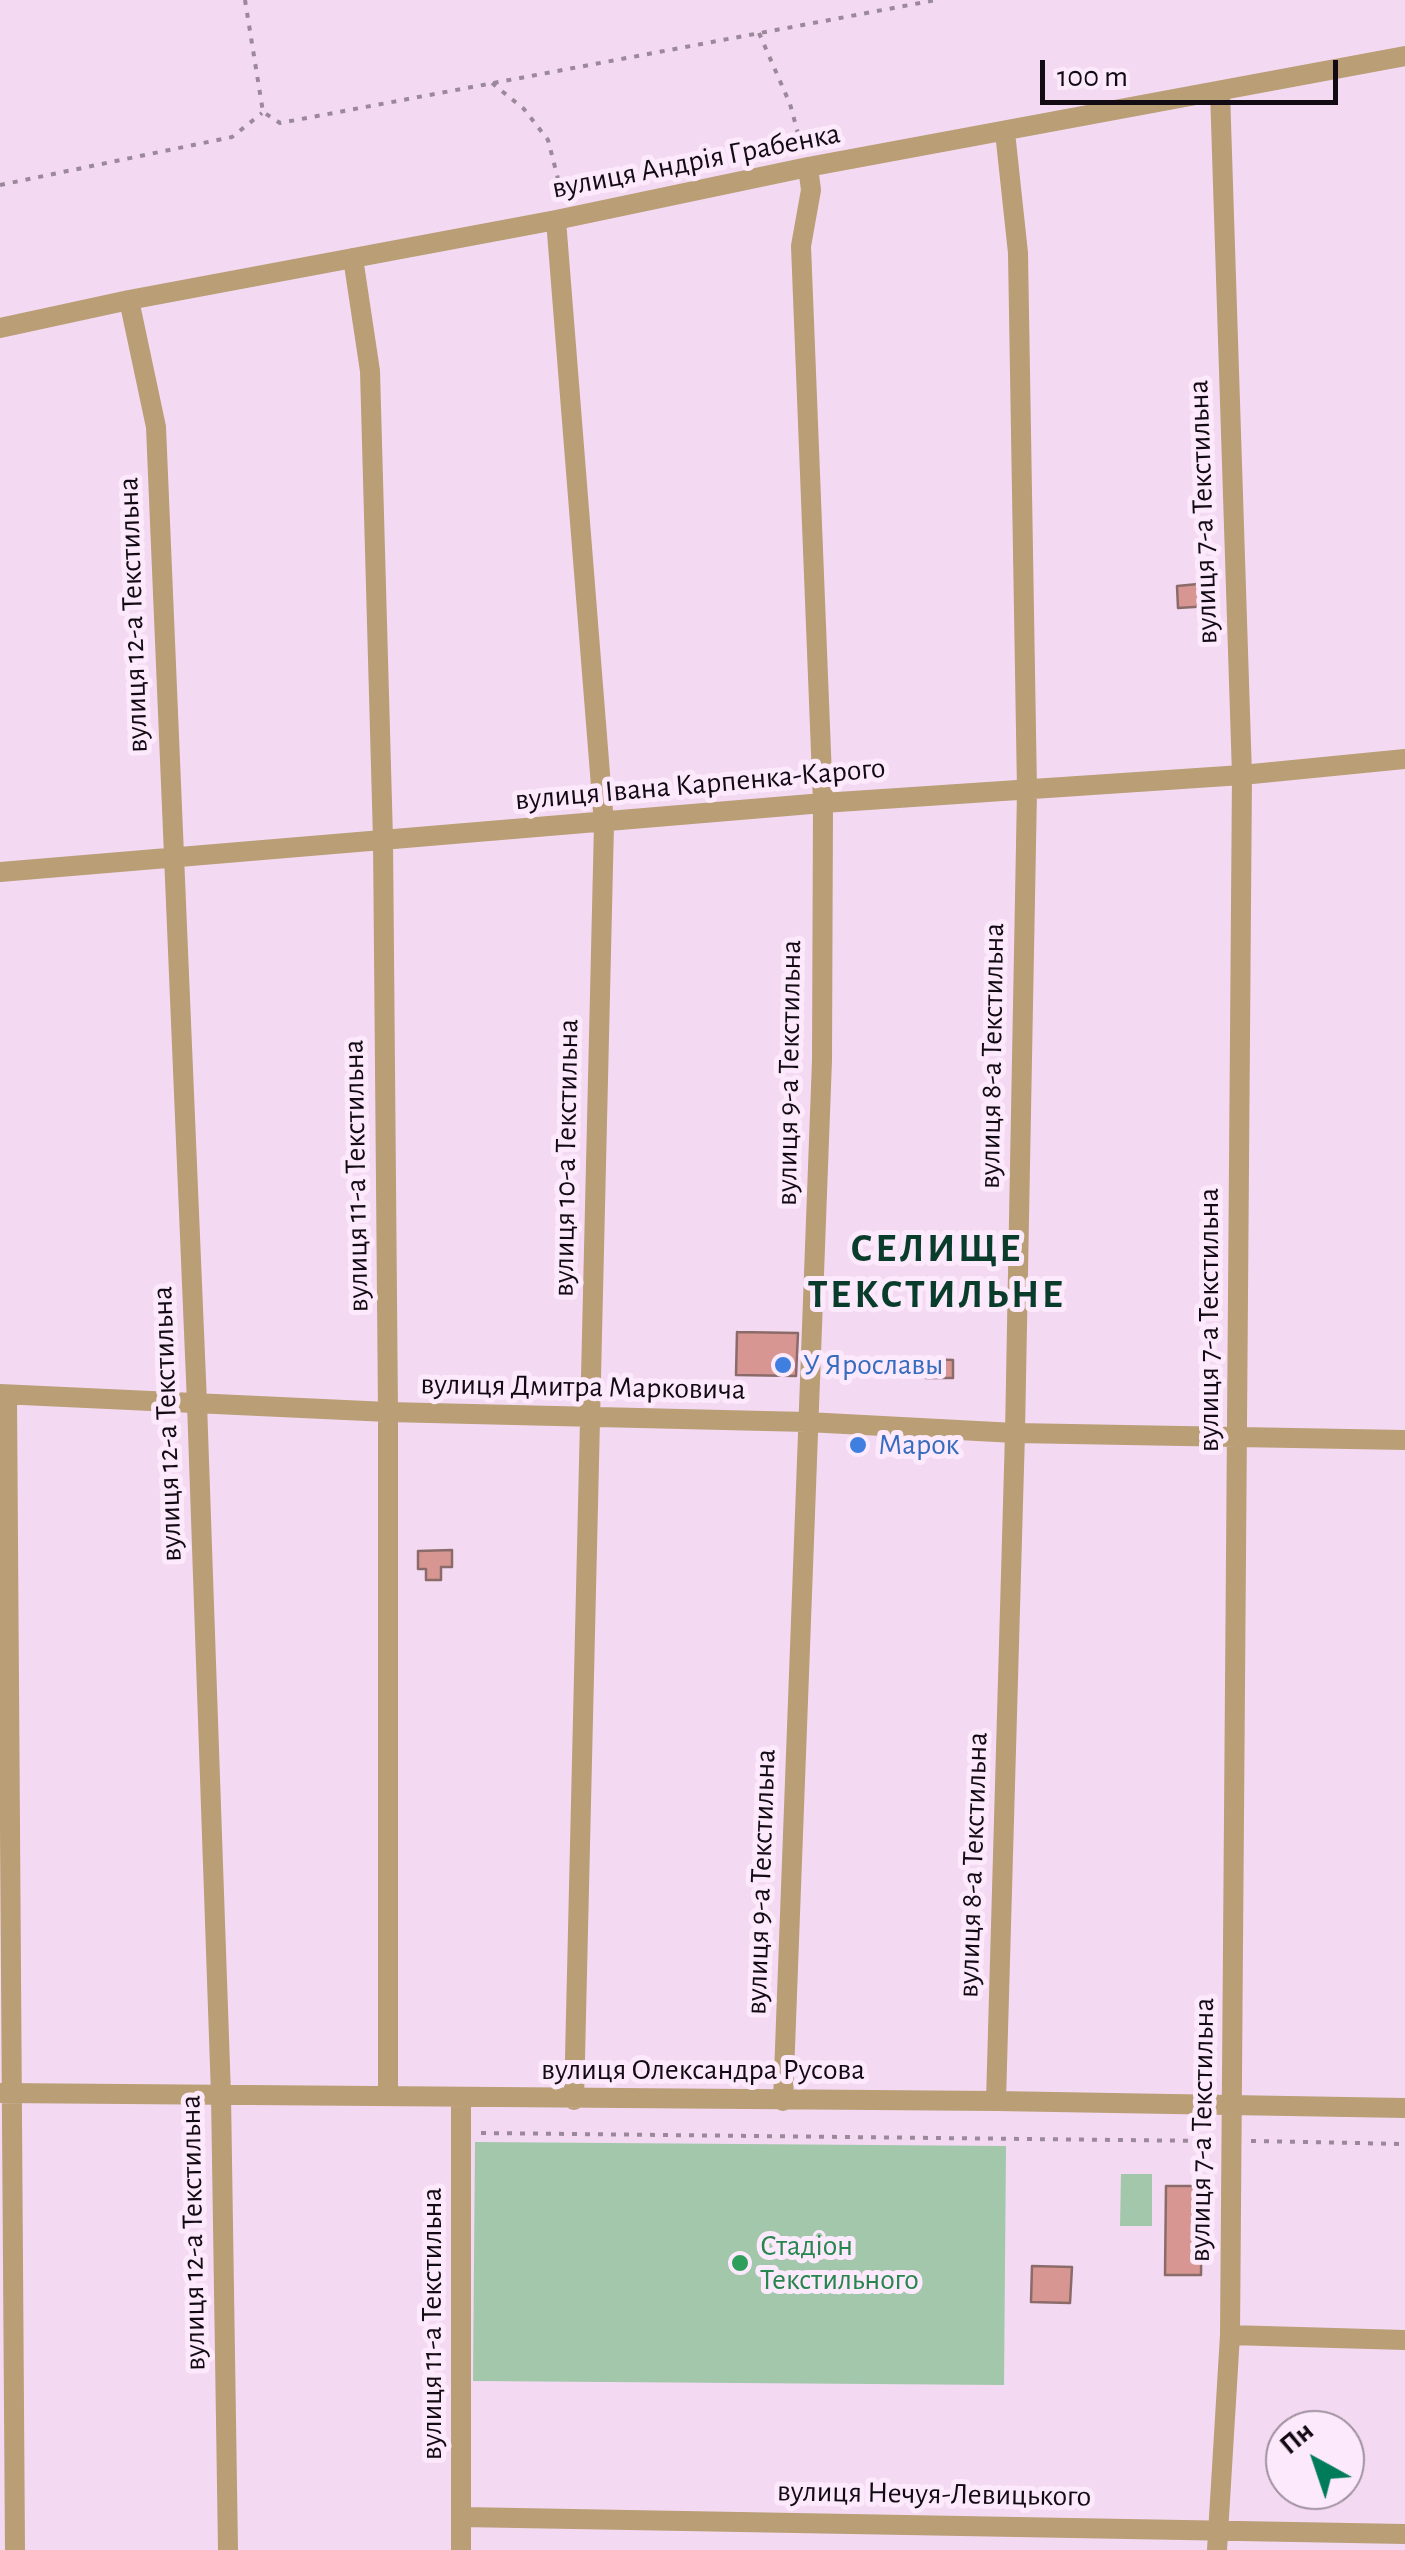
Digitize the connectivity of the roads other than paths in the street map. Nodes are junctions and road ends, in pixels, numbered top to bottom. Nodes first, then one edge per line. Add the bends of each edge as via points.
1 (1405, 56) edge
2 (1220, 91) junction
3 (1005, 132) junction
4 (808, 167) junction
5 (562, 219) junction
6 (353, 258) junction
7 (130, 300) junction
8 (0, 328) edge
9 (1405, 759) edge
10 (1242, 776) junction
11 (1027, 791) junction
12 (822, 803) junction
13 (604, 824) junction
14 (382, 839) junction
15 (173, 856) junction
16 (0, 872) edge
17 (4, 1395) edge
18 (197, 1404) junction
19 (388, 1412) junction
20 (590, 1416) junction
21 (807, 1422) junction
22 (1015, 1433) junction
23 (1239, 1436) junction
24 (1405, 1440) edge
25 (5, 2093) edge
26 (222, 2095) junction
27 (388, 2096) junction
28 (461, 2097) junction
29 (574, 2100) junction
30 (996, 2101) junction
31 (783, 2102) junction
32 (1232, 2106) junction
33 (1405, 2108) edge
34 (1230, 2335) junction
35 (1405, 2340) edge
36 (462, 2516) junction
37 (1218, 2528) junction
38 (1405, 2534) edge
39 (14, 2550) edge
40 (228, 2550) edge
41 (461, 2550) edge
42 (1217, 2550) edge

1 - 2 street, вулиця Андрія Грабенка
2 - 3 street, вулиця Андрія Грабенка
2 - 10 street, вулиця 7-а Текстильна
3 - 4 street, вулиця Андрія Грабенка
3 - 11 street, вулиця 8-а Текстильна via 1018,253
4 - 5 street, вулиця Андрія Грабенка
4 - 12 street, вулиця 9-а Текстильна via 811,190 801,246
5 - 6 street, вулиця Андрія Грабенка
5 - 13 street, вулиця 10-а Текстильна
6 - 7 street, вулиця Андрія Грабенка
6 - 14 street, вулиця 11-а Текстильна via 370,371
7 - 8 street, вулиця Андрія Грабенка
7 - 15 street, вулиця 12-а Текстильна via 156,427
9 - 10 street, вулиця Івана Карпенка-Карого
10 - 11 street, вулиця Івана Карпенка-Карого
10 - 23 street, вулиця 7-а Текстильна
11 - 12 street, вулиця Івана Карпенка-Карого
11 - 22 street, вулиця 8-а Текстильна
12 - 13 street, вулиця Івана Карпенка-Карого
12 - 21 street, вулиця 9-а Текстильна via 822,1060
13 - 14 street, вулиця Івана Карпенка-Карого
13 - 20 street, вулиця 10-а Текстильна
14 - 15 street, вулиця Івана Карпенка-Карого
14 - 19 street, вулиця 11-а Текстильна
15 - 16 street, вулиця Івана Карпенка-Карого
15 - 18 street, вулиця 12-а Текстильна
17 - 18 street, вулиця Дмитра Марковича
17 - 25 street
18 - 19 street, вулиця Дмитра Марковича
18 - 26 street, вулиця 12-а Текстильна
19 - 20 street, вулиця Дмитра Марковича
19 - 27 street, вулиця 11-а Текстильна
20 - 21 street, вулиця Дмитра Марковича
20 - 29 street, вулиця 10-а Текстильна
21 - 22 street, вулиця Дмитра Марковича
21 - 31 street, вулиця 9-а Текстильна
22 - 23 street, вулиця Дмитра Марковича
22 - 30 street, вулиця 8-а Текстильна
23 - 24 street, вулиця Дмитра Марковича
23 - 32 street, вулиця 7-а Текстильна
25 - 26 street, вулиця Олександра Русова
25 - 39 street
26 - 27 street, вулиця Олександра Русова
26 - 40 street, вулиця 12-а Текстильна
27 - 28 street, вулиця Олександра Русова
28 - 29 street, вулиця Олександра Русова
28 - 36 street, вулиця 11-а Текстильна
29 - 31 street, вулиця Олександра Русова
30 - 31 street, вулиця Олександра Русова
30 - 32 street, вулиця Олександра Русова
32 - 33 street, вулиця Олександра Русова
32 - 34 street, вулиця 7-а Текстильна
34 - 35 street
34 - 37 street, вулиця 7-а Текстильна
36 - 37 street, вулиця Нечуя-Левицького
36 - 41 street, вулиця 11-а Текстильна
37 - 38 street, вулиця Нечуя-Левицького
37 - 42 street, вулиця 7-а Текстильна

